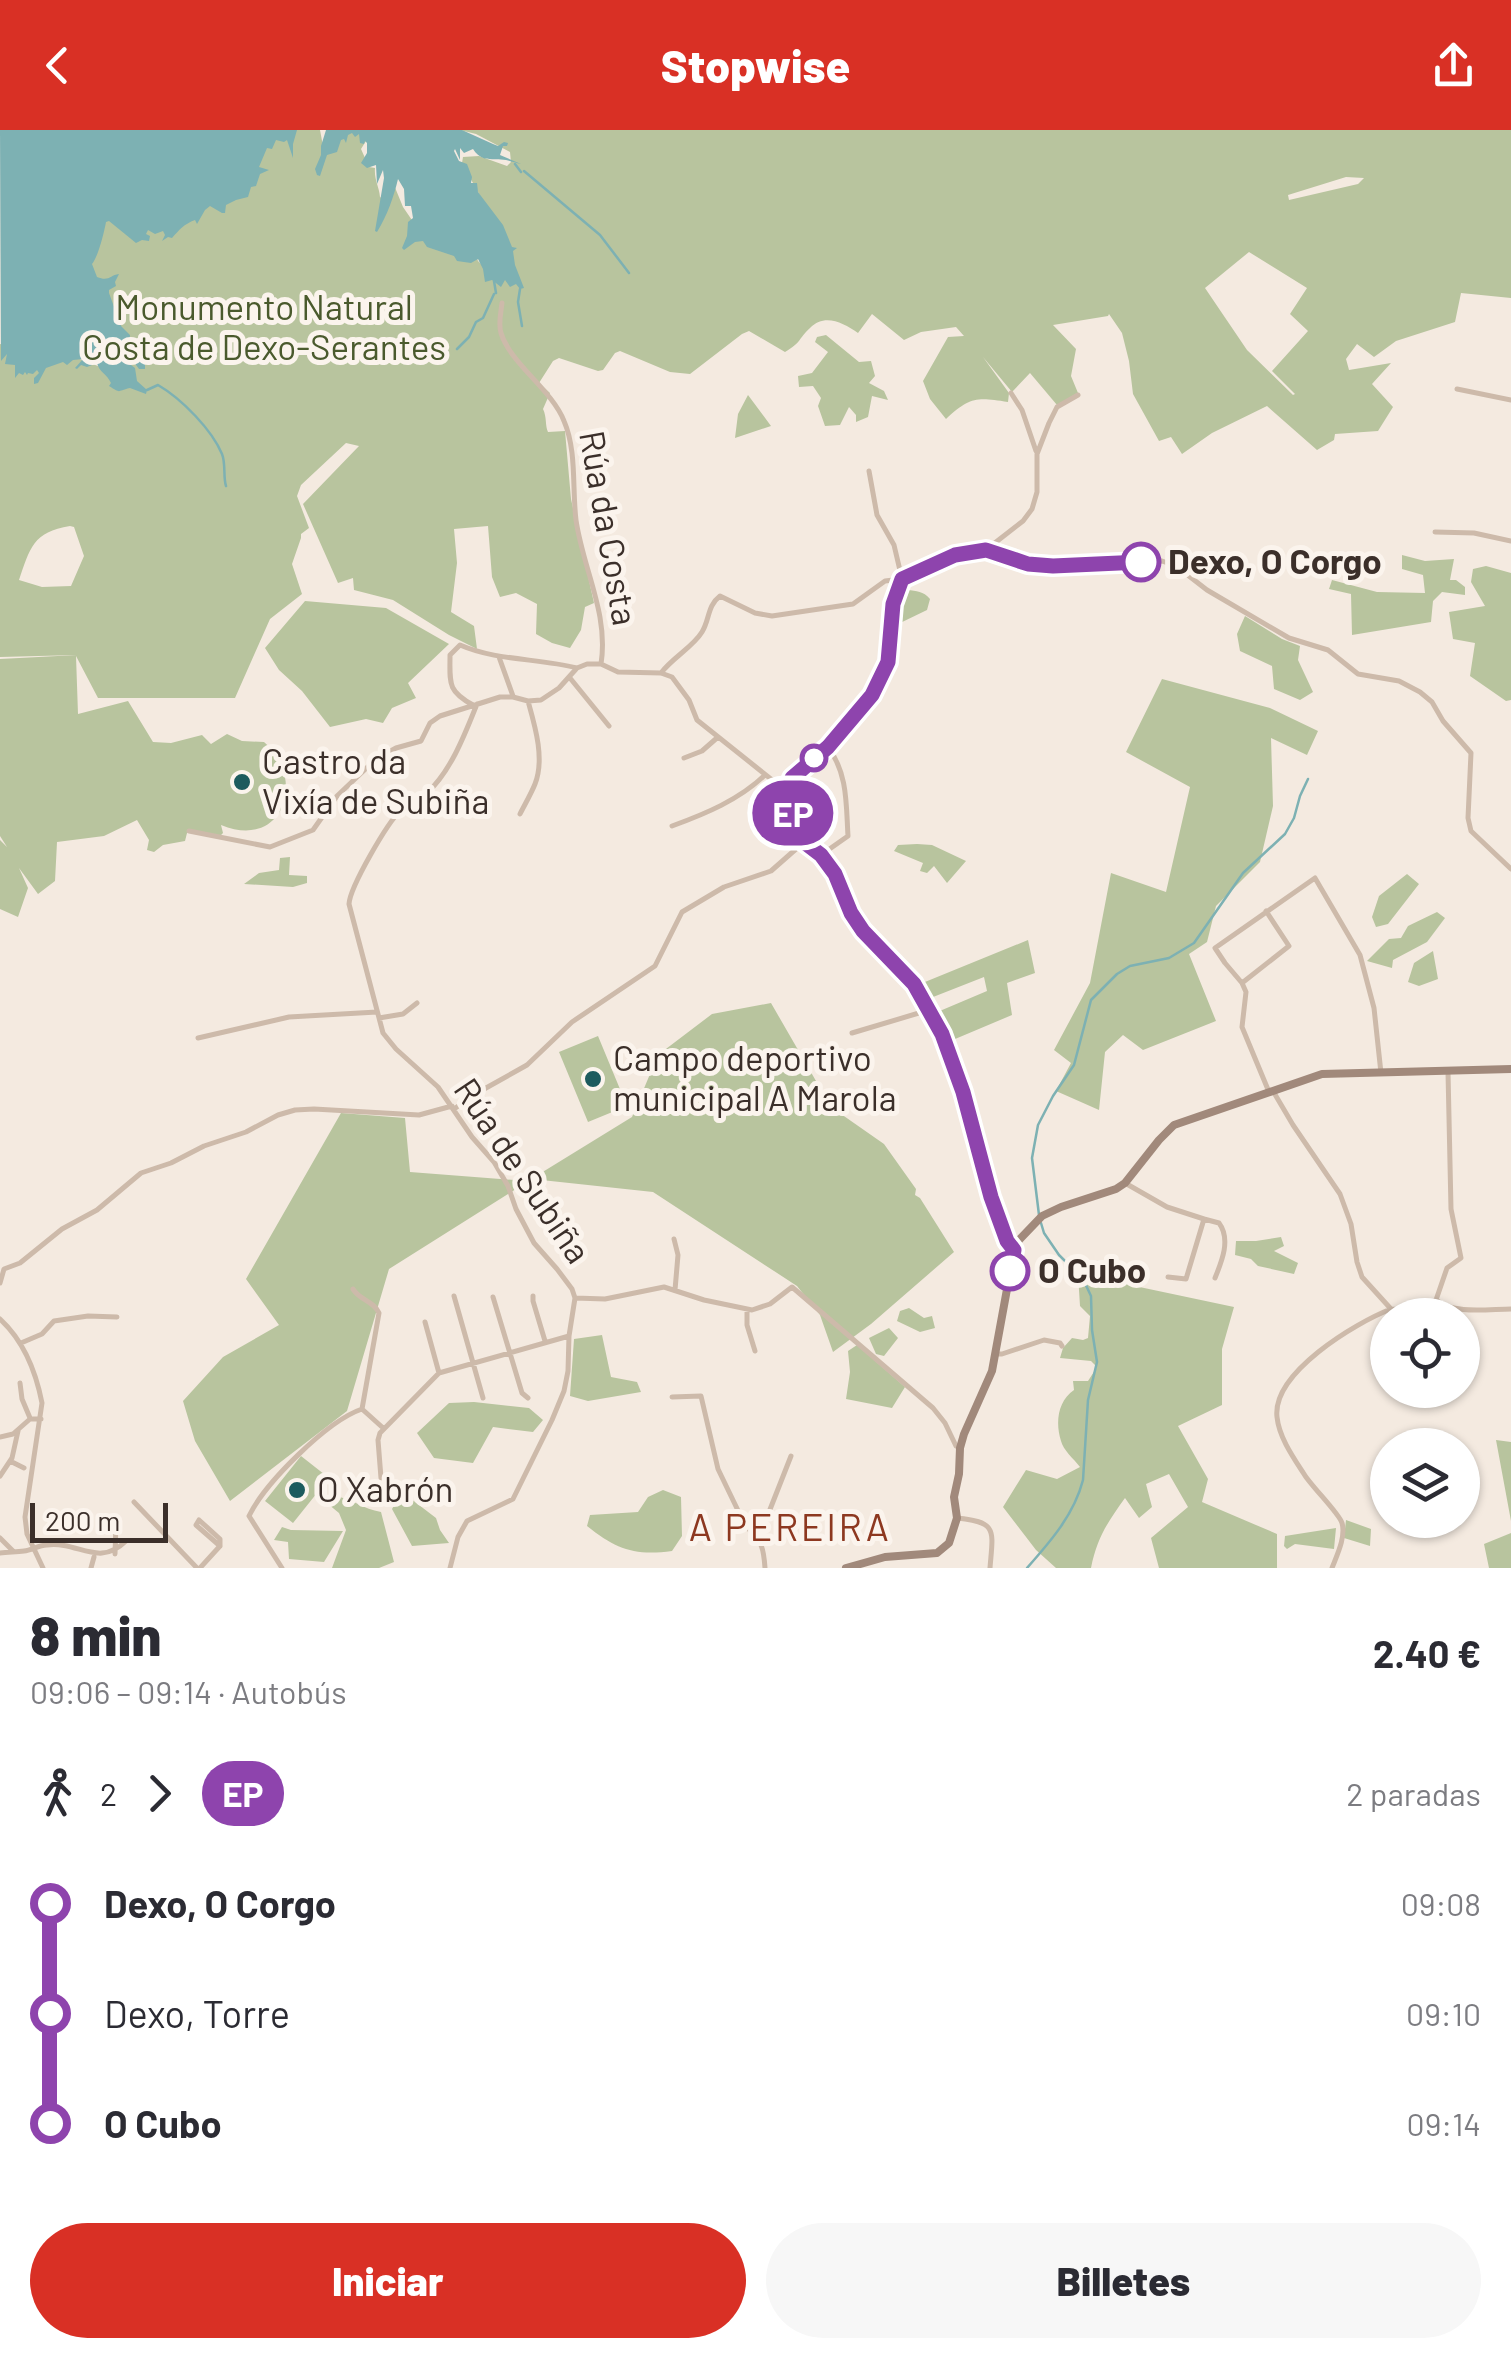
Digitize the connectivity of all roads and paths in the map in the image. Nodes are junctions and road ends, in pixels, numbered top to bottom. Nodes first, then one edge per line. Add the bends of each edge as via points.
1 (502, 302) dead end
2 (1457, 390) dead end
3 (1011, 393) dead end
4 (1078, 395) dead end
5 (1511, 400) edge
6 (1037, 454) junction
7 (869, 471) dead end
8 (1435, 532) dead end
9 (1511, 541) edge
10 (986, 550) junction
11 (902, 579) junction
12 (498, 657) junction
13 (600, 664) junction
14 (577, 668) junction
15 (661, 673) junction
16 (570, 678) junction
17 (513, 697) junction
18 (528, 701) junction
19 (475, 705) junction
20 (610, 726) dead end
21 (718, 737) junction
22 (828, 747) junction
23 (684, 758) dead end
24 (766, 775) junction
25 (788, 793) junction
26 (520, 814) dead end
27 (672, 826) dead end
28 (189, 831) dead end
29 (804, 842) junction
30 (821, 855) junction
31 (1511, 869) edge
32 (1266, 911) junction
33 (1242, 983) junction
34 (416, 1004) dead end
35 (929, 1010) junction
36 (378, 1015) junction
37 (852, 1033) dead end
38 (198, 1038) dead end
39 (1511, 1069) edge
40 (1448, 1072) junction
41 (1381, 1073) junction
42 (1272, 1091) junction
43 (453, 1108) junction
44 (1126, 1183) junction
45 (1204, 1219) junction
46 (674, 1240) dead end
47 (1014, 1250) junction
48 (1168, 1277) dead end
49 (1215, 1278) dead end
50 (0, 1283) edge
51 (353, 1288) dead end
52 (675, 1290) junction
53 (454, 1296) dead end
54 (534, 1296) dead end
55 (493, 1297) dead end
56 (575, 1298) junction
57 (1382, 1298) edge
58 (1437, 1298) edge
59 (1480, 1308) edge
60 (747, 1309) junction
61 (1511, 1309) edge
62 (117, 1317) dead end
63 (0, 1319) edge
64 (1370, 1320) edge
65 (425, 1322) dead end
66 (569, 1336) junction
67 (546, 1342) junction
68 (21, 1343) junction
69 (1062, 1346) dead end
70 (755, 1350) dead end
71 (510, 1352) junction
72 (995, 1354) junction
73 (474, 1363) junction
74 (439, 1374) junction
75 (20, 1383) dead end
76 (483, 1398) dead end
77 (528, 1398) dead end
78 (672, 1398) dead end
79 (362, 1409) junction
80 (41, 1418) junction
81 (30, 1419) junction
82 (383, 1428) junction
83 (18, 1431) junction
84 (0, 1438) edge
85 (960, 1448) junction
86 (791, 1456) dead end
87 (10, 1461) junction
88 (24, 1468) dead end
89 (0, 1476) edge
90 (381, 1478) dead end
91 (134, 1502) dead end
92 (958, 1518) junction
93 (116, 1523) dead end
94 (757, 1534) junction
95 (0, 1538) edge
96 (126, 1541) dead end
97 (220, 1546) junction
98 (33, 1549) junction
99 (13, 1551) junction
100 (0, 1553) edge
101 (114, 1554) junction
102 (94, 1557) junction
103 (43, 1568) edge
104 (91, 1568) edge
105 (198, 1568) edge
106 (282, 1568) edge
107 (450, 1568) edge
108 (764, 1568) edge
109 (846, 1568) edge
110 (990, 1568) edge
111 (1332, 1568) edge

1 - 13 street, Rúa da Costa via 503,338 568,431 576,520 599,608
2 - 5 street
3 - 6 street
4 - 6 street via 1058,406
6 - 10 street via 1032,509
7 - 11 street via 877,515
8 - 9 street
10 - 11 street via 955,555
10 - 31 street via 1028,564 1176,566 1290,638 1328,650 1358,674 1399,680 1420,692 1471,753 1471,831
11 - 15 street via 885,582 853,604 772,616 720,596 701,635
11 - 22 street via 888,662 872,695
12 - 14 street
12 - 17 street
12 - 19 street via 460,646 450,656 457,697
13 - 14 street
13 - 15 street via 630,674
14 - 16 street
15 - 21 street via 672,677 697,720
16 - 18 street via 541,700
16 - 20 street
17 - 18 street
17 - 19 street
18 - 26 street via 538,770
19 - 28 street via 440,716 421,741 376,759 313,830 270,847
19 - 36 street, Rúa de Subiña via 445,770 381,834 350,892
21 - 23 street
21 - 24 street
22 - 25 street via 792,778
22 - 30 street via 846,789 848,836
24 - 25 street
24 - 27 street
25 - 29 street
29 - 30 street
29 - 43 street via 770,871 682,912 654,966 572,1022 528,1066
30 - 35 street via 857,922
32 - 33 street via 1289,946
32 - 33 street via 1216,948
32 - 41 street via 1315,878 1360,955
33 - 42 street via 1242,1027
34 - 36 street via 403,1014
35 - 37 street
35 - 47 street via 955,1068 991,1197
36 - 38 street via 289,1017
36 - 43 street, Rúa de Subiña via 383,1033
39 - 40 main road
40 - 41 main road
40 - 58 street via 1451,1209 1461,1258 1447,1268
41 - 42 main road via 1322,1074
42 - 44 main road via 1174,1126
42 - 57 street via 1340,1194 1362,1277
43 - 50 street via 418,1115 278,1115 141,1173 97,1210 4,1269
43 - 56 street, Rúa de Subiña via 494,1162 534,1243
44 - 45 street via 1167,1208
44 - 47 main road via 1042,1216
45 - 48 street via 1186,1279
45 - 49 street via 1219,1223 1226,1234
46 - 52 street
47 - 72 main road
51 - 79 street via 379,1313
52 - 56 street
52 - 60 street
53 - 73 street
54 - 67 street
55 - 71 street
56 - 66 street, Rúa de Subiña
59 - 61 street
60 - 70 street
60 - 85 street via 770,1304 792,1287 933,1408
62 - 68 street via 54,1321
63 - 68 street
64 - 111 street via 1298,1371 1276,1415 1302,1470 1342,1520
65 - 74 street
66 - 67 street
66 - 107 street, Rúa de Subiña via 564,1391 513,1499 467,1521
67 - 71 street
68 - 80 street via 38,1385
69 - 72 street via 1044,1340
71 - 73 street
71 - 77 street
72 - 85 main road
73 - 74 street
73 - 76 street
74 - 82 street
75 - 81 street
78 - 94 street via 701,1396 718,1469 744,1523
79 - 82 street
79 - 106 street via 320,1434 256,1501 250,1516
80 - 81 street
80 - 98 street via 25,1517
81 - 83 street
82 - 90 street
83 - 84 street
83 - 87 street
85 - 92 main road
86 - 94 street
87 - 88 street
87 - 89 street
91 - 105 street
92 - 109 main road via 949,1543 937,1553 884,1556
92 - 110 street via 991,1529
93 - 101 street
94 - 108 street
95 - 99 street
96 - 101 street
97 - 97 street via 220,1540 199,1520 196,1525
97 - 105 street
98 - 99 street
98 - 102 street via 52,1544
98 - 103 street
99 - 100 street
101 - 102 street
102 - 104 street

